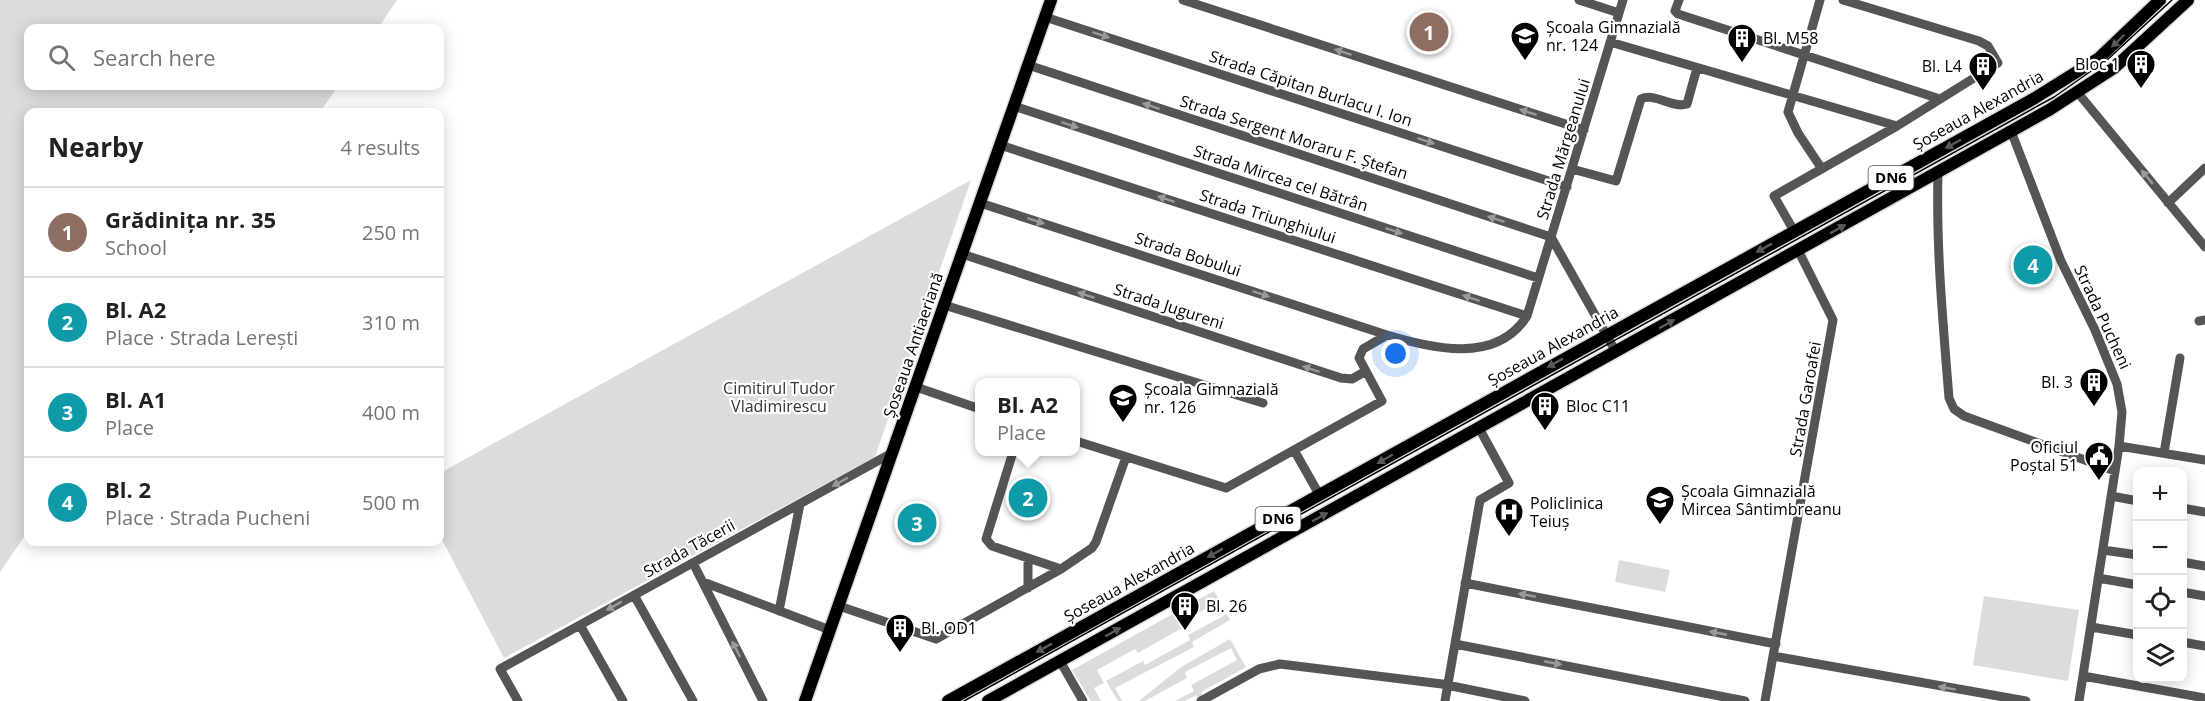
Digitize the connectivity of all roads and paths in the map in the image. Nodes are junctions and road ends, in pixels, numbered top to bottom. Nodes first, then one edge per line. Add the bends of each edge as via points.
1 (1051, 0) edge
2 (1183, 0) edge
3 (1579, 0) edge
4 (1623, 0) edge
5 (1678, 0) edge
6 (1820, 0) edge
7 (1843, 0) edge
8 (2160, 0) edge
9 (2188, 0) edge
10 (1619, 13) junction
11 (1045, 17) junction
12 (1610, 42) junction
13 (1804, 54) junction
14 (1028, 65) junction
15 (1697, 68) junction
16 (2078, 93) junction
17 (1791, 95) junction
18 (1940, 99) junction
19 (1014, 106) junction
20 (1897, 126) junction
21 (1584, 130) junction
22 (2011, 131) junction
23 (1000, 145) junction
24 (2205, 168) edge
25 (1572, 169) junction
26 (1822, 169) junction
27 (1938, 173) junction
28 (1567, 187) junction
29 (2168, 202) junction
30 (980, 203) junction
31 (1794, 231) junction
32 (1551, 237) junction
33 (2205, 247) edge
34 (1798, 250) junction
35 (962, 254) junction
36 (1538, 279) junction
37 (944, 305) junction
38 (1527, 316) junction
39 (1606, 334) junction
40 (1387, 335) junction
41 (1616, 352) junction
42 (2180, 358) dead end
43 (1366, 371) junction
44 (916, 387) junction
45 (1263, 403) dead end
46 (975, 407) edge
47 (1479, 428) junction
48 (1080, 442) edge
49 (2119, 446) junction
50 (1294, 450) junction
51 (892, 453) junction
52 (2164, 453) junction
53 (1012, 456) edge
54 (1126, 457) junction
55 (2205, 460) edge
56 (2115, 471) junction
57 (1320, 496) junction
58 (2111, 496) junction
59 (2133, 500) edge
60 (800, 504) junction
61 (2187, 509) edge
62 (2205, 512) edge
63 (2103, 550) junction
64 (2133, 554) edge
65 (1028, 558) junction
66 (693, 563) junction
67 (2187, 563) edge
68 (2205, 566) edge
69 (1061, 569) junction
70 (2098, 578) junction
71 (703, 582) junction
72 (1465, 583) junction
73 (2133, 584) edge
74 (1028, 588) junction
75 (2187, 593) edge
76 (634, 596) junction
77 (2205, 596) edge
78 (838, 606) junction
79 (779, 611) junction
80 (580, 625) junction
81 (2091, 627) junction
82 (830, 630) junction
83 (2133, 634) edge
84 (2187, 643) edge
85 (1455, 644) junction
86 (1776, 644) junction
87 (2205, 646) edge
88 (1773, 656) junction
89 (1060, 661) junction
90 (2083, 676) junction
91 (1447, 686) junction
92 (2205, 698) edge
93 (518, 701) edge
94 (623, 701) edge
95 (693, 701) edge
96 (763, 701) edge
97 (805, 701) edge
98 (948, 701) edge
99 (988, 701) edge
100 (1083, 701) edge
101 (1201, 701) edge
102 (1445, 701) edge
103 (1526, 701) edge
104 (1745, 701) edge
105 (1765, 701) edge
106 (2026, 701) edge
107 (2079, 701) edge

1 - 11 main road, Șoseaua Antiaeriană
21 -> 2 street
3 - 10 street
4 - 10 street, Strada Mărgeanului
5 - 13 street via 1678,14
6 - 13 street
7 - 18 street via 1988,46 1998,63
8 -> 31 main road, Șoseaua Alexandria / DN6 via 2086,68
9 - 16 main road, DN6 via 2114,68
10 - 12 street, Strada Mărgeanului
11 - 14 main road, Șoseaua Antiaeriană
11 -> 28 street, Strada Căpitan Burlacu I. Ion
12 - 15 street
12 - 21 street, Strada Mărgeanului
13 - 17 street
13 - 18 street
14 - 19 main road, Șoseaua Antiaeriană
32 -> 14 street, Strada Sergent Moraru F. Ștefan
15 - 17 street
15 - 25 street via 1687,105 1647,96 1641,99 1616,181
16 - 22 main road, DN6
29 -> 16 street
17 - 20 street
17 - 26 street via 1790,117
18 - 20 street
19 - 23 main road, Șoseaua Antiaeriană
19 -> 36 street, Strada Mircea cel Bătrân
20 - 26 street
21 - 25 street, Strada Mărgeanului
22 - 27 main road, DN6
22 - 49 street, Strada Pucheni via 2061,261 2113,373 2122,412
23 - 30 main road, Șoseaua Antiaeriană
38 -> 23 street, Strada Triunghiului
24 - 29 street
25 - 28 street, Strada Mărgeanului
26 - 31 street via 1774,196
34 -> 27 main road, DN6
27 - 56 street via 1941,302 1952,406 1964,416
28 - 32 street, Strada Mărgeanului
29 - 33 street
30 - 35 main road, Șoseaua Antiaeriană
30 -> 40 street, Strada Bobului
31 -> 39 main road, Șoseaua Alexandria / DN6
32 - 36 street, Strada Mărgeanului
32 - 39 street, Strada Mărgeanului
41 -> 34 main road, DN6
34 - 86 street, Strada Garoafei via 1833,320
35 - 37 main road, Șoseaua Antiaeriană
43 -> 35 street, Strada Jugureni via 1352,379 1341,378
36 - 38 street, Strada Mărgeanului
37 - 44 main road, Șoseaua Antiaeriană
37 - 45 street
38 - 40 street, Strada Bobului via 1501,340 1469,349 1434,347
39 - 41 street, Strada Mărgeanului
39 -> 57 main road, Șoseaua Alexandria / DN6
40 - 43 street via 1360,352
41 - 47 main road, DN6
42 - 52 street
43 - 50 street via 1383,401
44 - 46 street
44 - 51 main road, Șoseaua Antiaeriană
47 - 72 street via 1509,483 1480,500
89 -> 47 main road, DN6
48 - 54 street
49 - 52 street
49 - 56 street, Strada Pucheni
50 - 54 street via 1226,488
50 - 57 street
51 -> 60 street, Strada Tăcerii
51 - 78 main road, Șoseaua Antiaeriană
52 - 55 street
53 - 65 street via 986,538 992,546
54 - 69 street via 1096,542
56 - 58 street, Strada Pucheni
57 -> 98 main road, Șoseaua Alexandria / DN6
58 - 59 street
58 - 63 street, Strada Pucheni
60 - 66 street, Strada Tăcerii
60 - 79 street
61 - 62 street
63 - 64 street
63 - 70 street, Strada Pucheni
65 - 69 street
65 - 74 street
66 - 71 street
66 - 76 street, Strada Tăcerii
67 - 68 street
69 - 74 street
70 - 73 street
70 - 81 street, Strada Pucheni
71 - 79 street
96 -> 71 street
72 - 85 street
86 -> 72 street
74 - 78 street via 936,639
75 - 77 street
76 -> 80 street, Strada Tăcerii
76 - 95 street
78 - 82 main road, Șoseaua Antiaeriană
79 - 82 street
80 - 93 street, Strada Tăcerii via 500,669
80 - 94 street
81 - 83 street
81 - 90 street, Strada Pucheni
82 - 97 main road, Șoseaua Antiaeriană
84 - 87 street
85 - 91 street
85 -> 104 street
86 - 88 street, Strada Garoafei
88 - 105 street, Strada Garoafei
106 -> 88 street
89 - 99 main road, DN6
89 - 100 street
90 - 92 street
90 - 107 street, Strada Pucheni
91 - 101 street via 1273,665 1252,672
91 - 102 street
91 - 103 street

